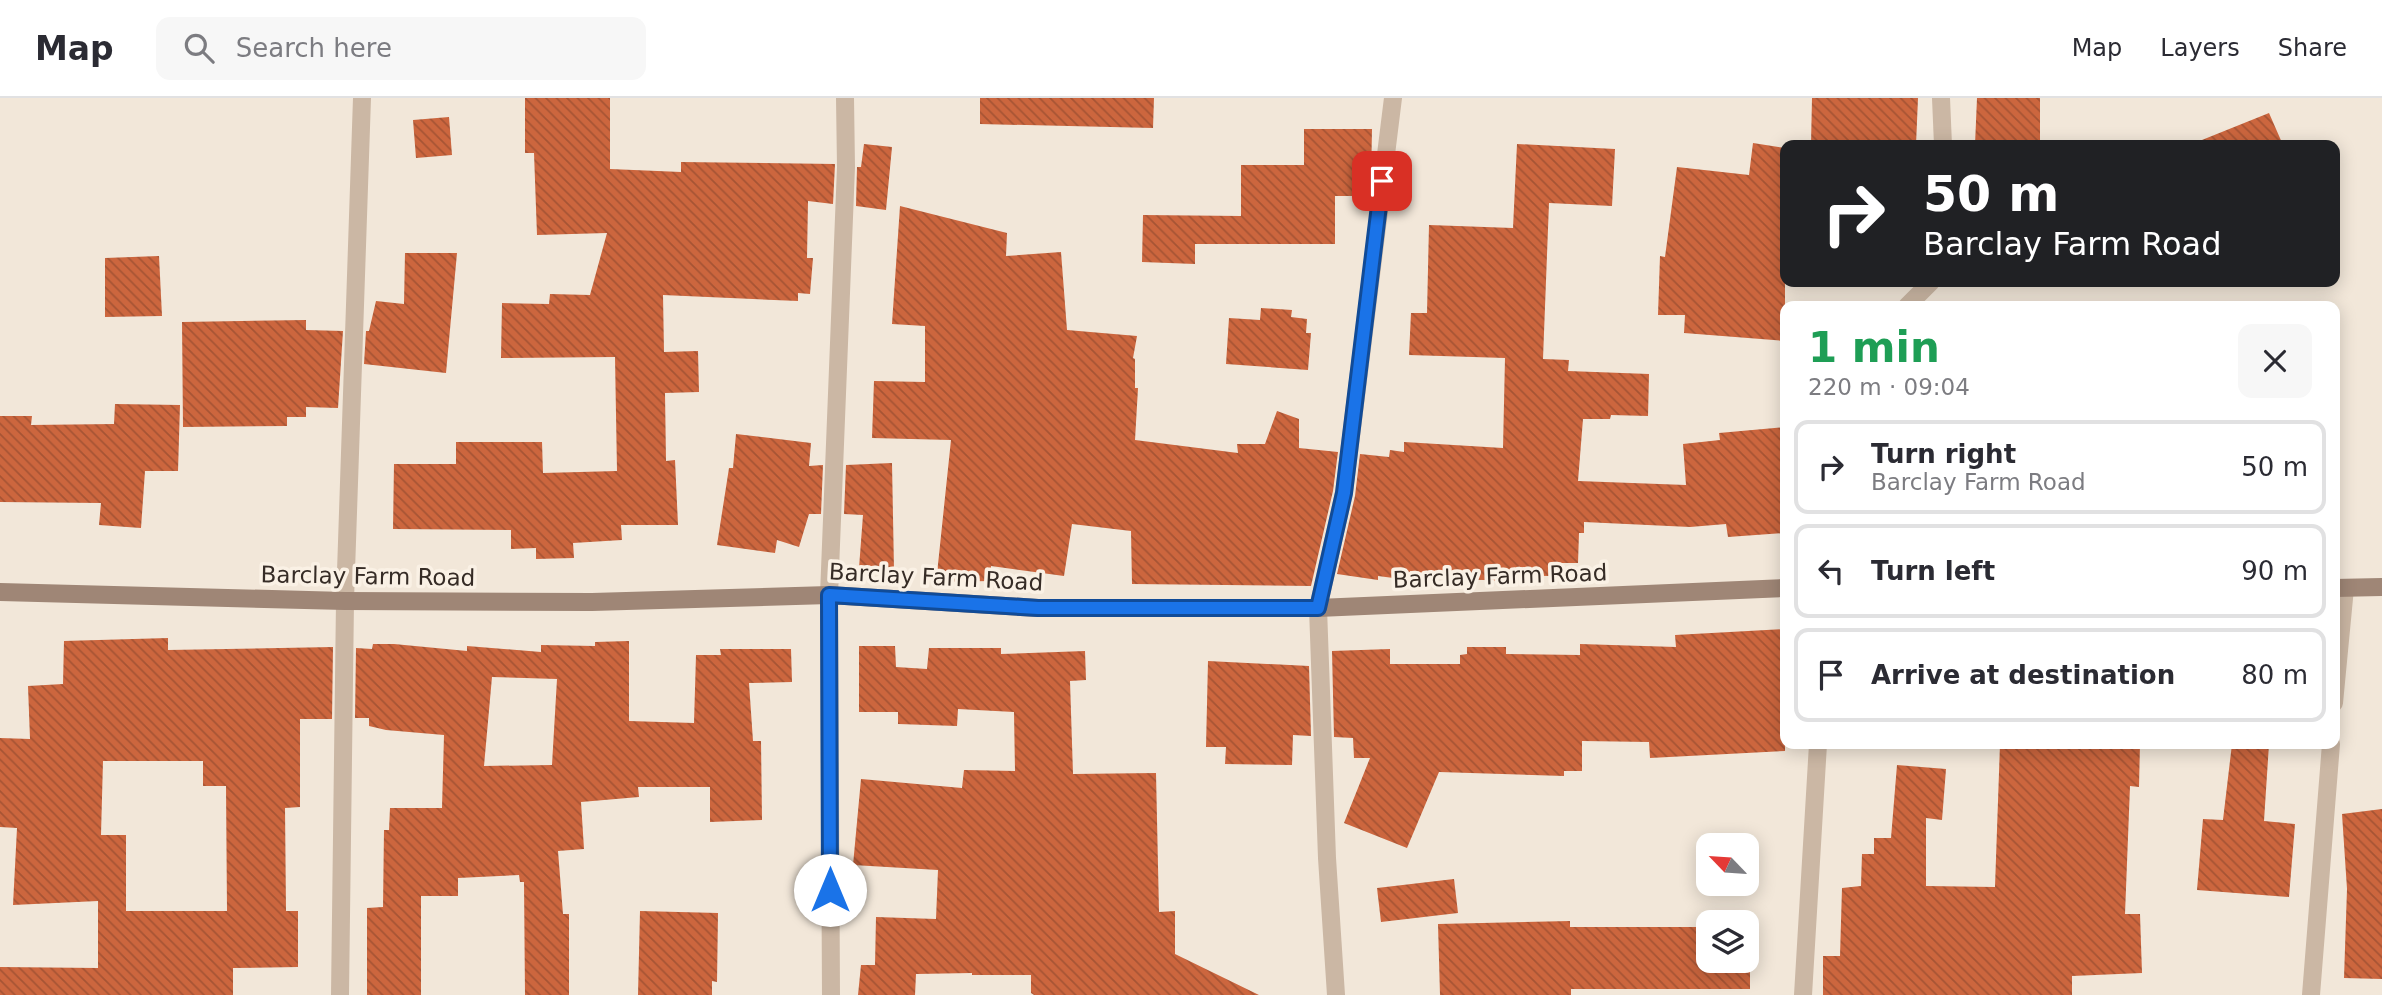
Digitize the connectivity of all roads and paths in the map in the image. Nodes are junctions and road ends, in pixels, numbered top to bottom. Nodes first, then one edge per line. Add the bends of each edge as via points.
1 (362, 98) edge
2 (845, 98) edge
3 (1392, 98) edge
4 (1941, 98) edge
5 (1943, 140) edge
6 (1926, 287) edge
7 (1912, 301) edge
8 (2382, 587) edge
9 (1780, 588) edge
10 (2340, 588) edge
11 (0, 593) edge
12 (829, 595) junction
13 (345, 601) junction
14 (1318, 608) junction
15 (1818, 749) edge
16 (2331, 749) edge
17 (340, 995) edge
18 (831, 995) edge
19 (1336, 995) edge
20 (1803, 995) edge
21 (2311, 995) edge

1 - 13 street
2 - 12 street
3 - 14 street via 1344,493
4 - 5 street
6 - 7 street
8 - 10 street
9 - 14 street, Barclay Farm Road
11 - 13 street, Barclay Farm Road
12 - 13 street, Barclay Farm Road via 592,602
12 - 14 street, Barclay Farm Road via 1038,608
12 - 18 street
13 - 17 street
14 - 19 street via 1326,858
15 - 20 street
16 - 21 street

